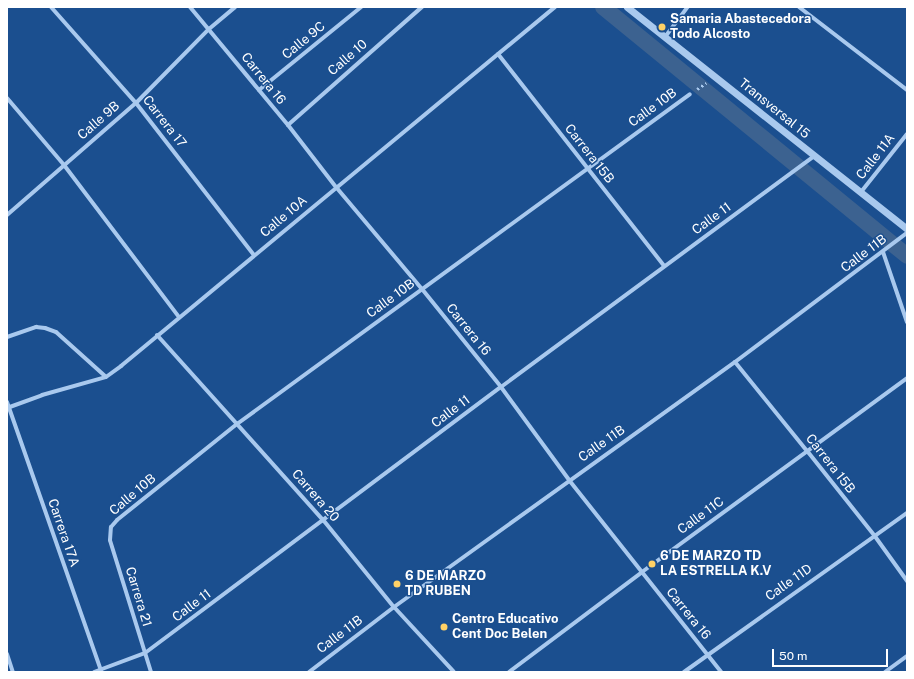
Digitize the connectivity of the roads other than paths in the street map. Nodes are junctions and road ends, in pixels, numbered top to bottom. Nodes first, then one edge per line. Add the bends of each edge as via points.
1 (51, 7) edge
2 (190, 7) edge
3 (235, 7) edge
4 (360, 7) edge
5 (422, 7) edge
6 (556, 7) edge
7 (627, 7) edge
8 (688, 7) edge
9 (800, 7) edge
10 (209, 29) junction
11 (665, 37) junction
12 (498, 54) junction
13 (259, 90) junction
14 (907, 90) edge
15 (690, 94) dead end
16 (7, 98) edge
17 (136, 103) junction
18 (288, 125) junction
19 (907, 134) edge
20 (814, 156) junction
21 (64, 165) junction
22 (588, 169) junction
23 (336, 187) junction
24 (861, 192) junction
25 (7, 215) edge
26 (907, 229) edge
27 (907, 233) edge
28 (883, 252) junction
29 (254, 255) junction
30 (664, 266) junction
31 (422, 289) junction
32 (179, 318) junction
33 (907, 322) edge
34 (158, 335) junction
35 (7, 337) edge
36 (735, 362) junction
37 (106, 377) junction
38 (907, 378) edge
39 (501, 387) junction
40 (7, 402) edge
41 (8, 407) edge
42 (237, 424) junction
43 (808, 452) junction
44 (569, 480) junction
45 (907, 513) edge
46 (324, 521) junction
47 (111, 527) joint
48 (874, 535) junction
49 (642, 572) junction
50 (907, 581) edge
51 (394, 607) junction
52 (145, 653) junction
53 (7, 654) edge
54 (708, 654) junction
55 (907, 656) edge
56 (101, 670) junction
57 (13, 672) edge
58 (94, 672) edge
59 (151, 672) edge
60 (309, 672) edge
61 (454, 672) edge
62 (509, 672) edge
63 (684, 672) edge
64 (721, 672) edge
65 (885, 672) edge

1 - 17 street, Carrera 17
2 - 10 street, Carrera 16
3 - 10 street, Calle 9B
4 - 13 street, Calle 9C
5 - 18 street, Calle 10
6 - 12 street, Calle 10A
7 - 11 street, Transversal 15
8 - 11 street
9 - 14 street
10 - 13 street, Carrera 16
10 - 17 street, Calle 9B
11 - 20 street, Transversal 15
12 - 22 street, Carrera 15B
12 - 23 street, Calle 10A
13 - 18 street, Carrera 16
15 - 22 street, Calle 10B
16 - 21 street
17 - 21 street, Calle 9B
17 - 29 street, Carrera 17
18 - 23 street, Carrera 16
19 - 24 street, Calle 11A
20 - 24 street, Transversal 15
20 - 30 street, Calle 11
21 - 25 street, Calle 9B
21 - 32 street
22 - 30 street, Carrera 15B
22 - 31 street, Calle 10B
23 - 29 street, Calle 10A
23 - 31 street, Carrera 16
24 - 26 street, Transversal 15
27 - 28 street, Calle 11B
28 - 33 street
28 - 36 street, Calle 11B
29 - 32 street, Calle 10A
30 - 39 street, Calle 11
31 - 39 street, Carrera 16
31 - 42 street, Calle 10B
32 - 34 street, Calle 10A
34 - 37 street, Calle 10A
34 - 42 street, Carrera 20
35 - 37 street via 36,327 56,332
36 - 43 street, Carrera 15B
36 - 44 street, Calle 11B
37 - 41 street, Calle 10A
38 - 43 street, Calle 11C
39 - 44 street, Carrera 16
39 - 46 street, Calle 11
40 - 41 street, Carrera 17A
41 - 56 street, Carrera 17A
42 - 46 street, Carrera 20
42 - 47 street, Calle 10B
43 - 48 street, Carrera 15B
43 - 49 street, Calle 11C
44 - 49 street, Carrera 16
44 - 51 street, Calle 11B
45 - 48 street, Calle 11D
46 - 51 street, Carrera 20
46 - 52 street, Calle 11
47 - 52 street, Carrera 21 via 110,540
48 - 50 street, Carrera 15B
48 - 54 street, Calle 11D
49 - 54 street, Carrera 16
49 - 62 street, Calle 11C
51 - 60 street, Calle 11B
51 - 61 street, Carrera 20
52 - 56 street, Calle 11
52 - 59 street, Carrera 21
53 - 57 street
54 - 63 street, Calle 11D
54 - 64 street, Carrera 16
55 - 65 street
56 - 58 street, Calle 11

